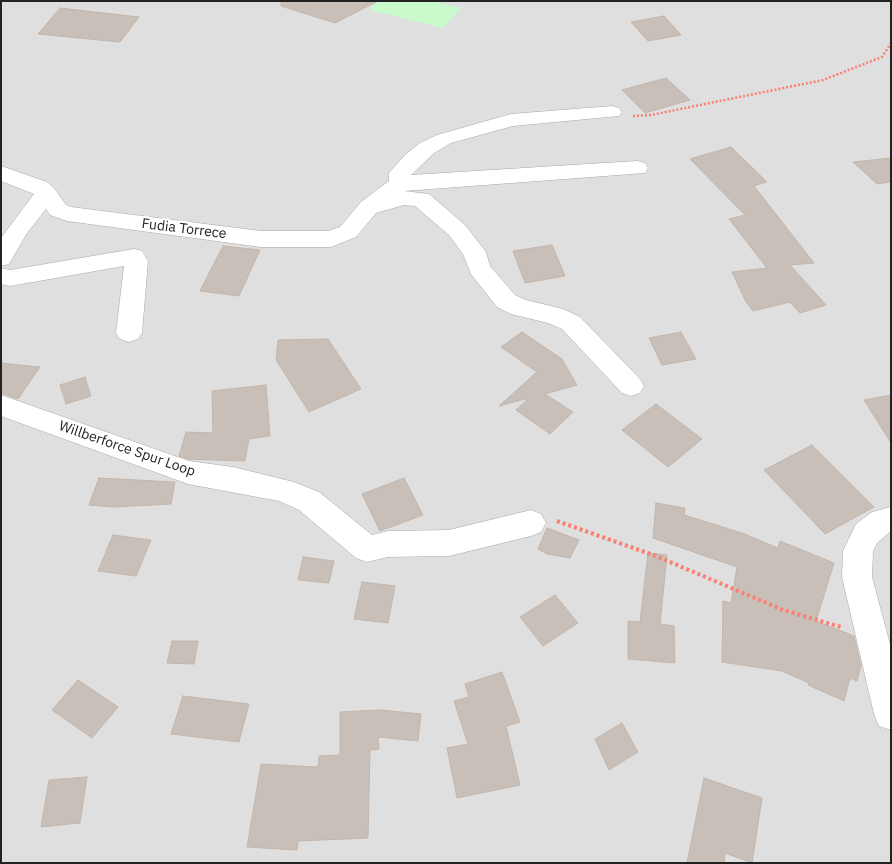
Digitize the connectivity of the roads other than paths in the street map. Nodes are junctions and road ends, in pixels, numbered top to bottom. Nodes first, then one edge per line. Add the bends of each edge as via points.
1 (612, 112) road end
2 (637, 168) dead end
3 (1, 174) edge
4 (400, 183) junction
5 (46, 193) junction
6 (369, 207) junction
7 (1, 258) edge
8 (1, 276) edge
9 (129, 334) dead end
10 (631, 386) dead end
11 (1, 405) edge
12 (891, 519) edge
13 (532, 523) road end
14 (891, 714) edge

1 - 4 street via 510,120 464,132 427,148 400,173
2 - 4 street
3 - 5 street, Fudia Torrece via 39,187
4 - 6 street, Fudia Torrece
5 - 6 street, Fudia Torrece via 58,210 66,214 260,239 331,239 348,232
5 - 7 street via 18,229
6 - 10 street via 402,198 421,199 458,230 474,252 479,268 506,301 571,323
8 - 9 street via 10,278 134,257
11 - 13 street, Willberforce Spur Loop via 188,472 284,490 309,501 367,549 388,544 449,544
12 - 14 street via 867,533 858,551 856,577

